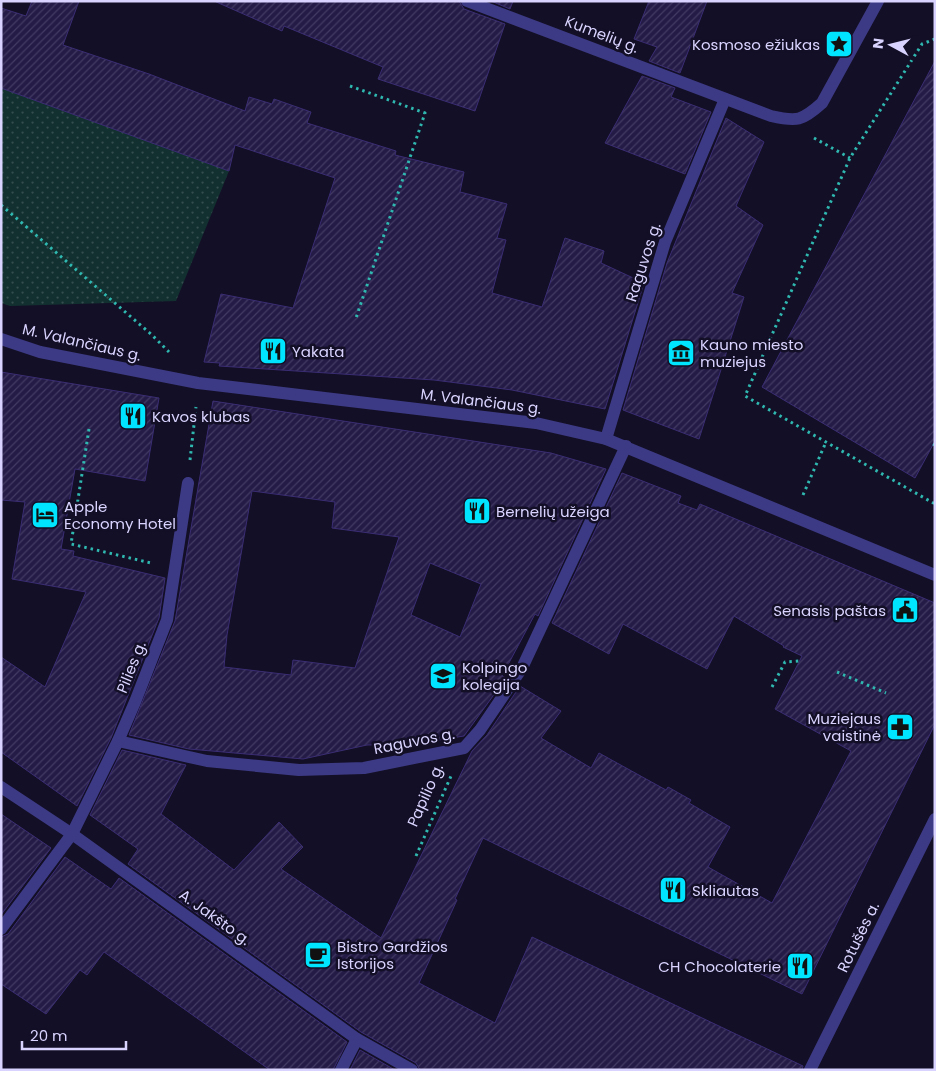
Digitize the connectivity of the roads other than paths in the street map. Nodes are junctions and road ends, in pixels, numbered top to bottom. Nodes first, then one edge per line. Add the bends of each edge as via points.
1 (467, 1) edge
2 (878, 1) edge
3 (726, 99) junction
4 (1, 339) edge
5 (606, 439) junction
6 (626, 446) junction
7 (188, 483) road end
8 (935, 575) edge
9 (118, 741) junction
10 (1, 787) edge
11 (935, 819) edge
12 (72, 834) junction
13 (1, 929) edge
14 (357, 1039) junction
15 (341, 1070) edge
16 (412, 1070) edge
17 (810, 1070) edge

1 - 3 street, Kumelių g.
2 - 3 street, Kumelių g. via 822,103 808,116 795,121
3 - 5 street, Raguvos g. via 665,242
4 - 5 street, M. Valančiaus g. via 40,352 198,382 536,423
5 - 6 street, M. Valančiaus g.
6 - 8 street, M. Valančiaus g.
6 - 9 street, Raguvos g. via 522,668 464,748 364,768 300,770 207,761
7 - 9 street, Pilies g. via 167,620
9 - 12 street, Pilies g.
10 - 12 street, A. Jakšto g.
11 - 17 street, Rotušės a.
12 - 13 street, Pilies g.
12 - 14 street, A. Jakšto g.
14 - 15 street
14 - 16 street, A. Jakšto g.

